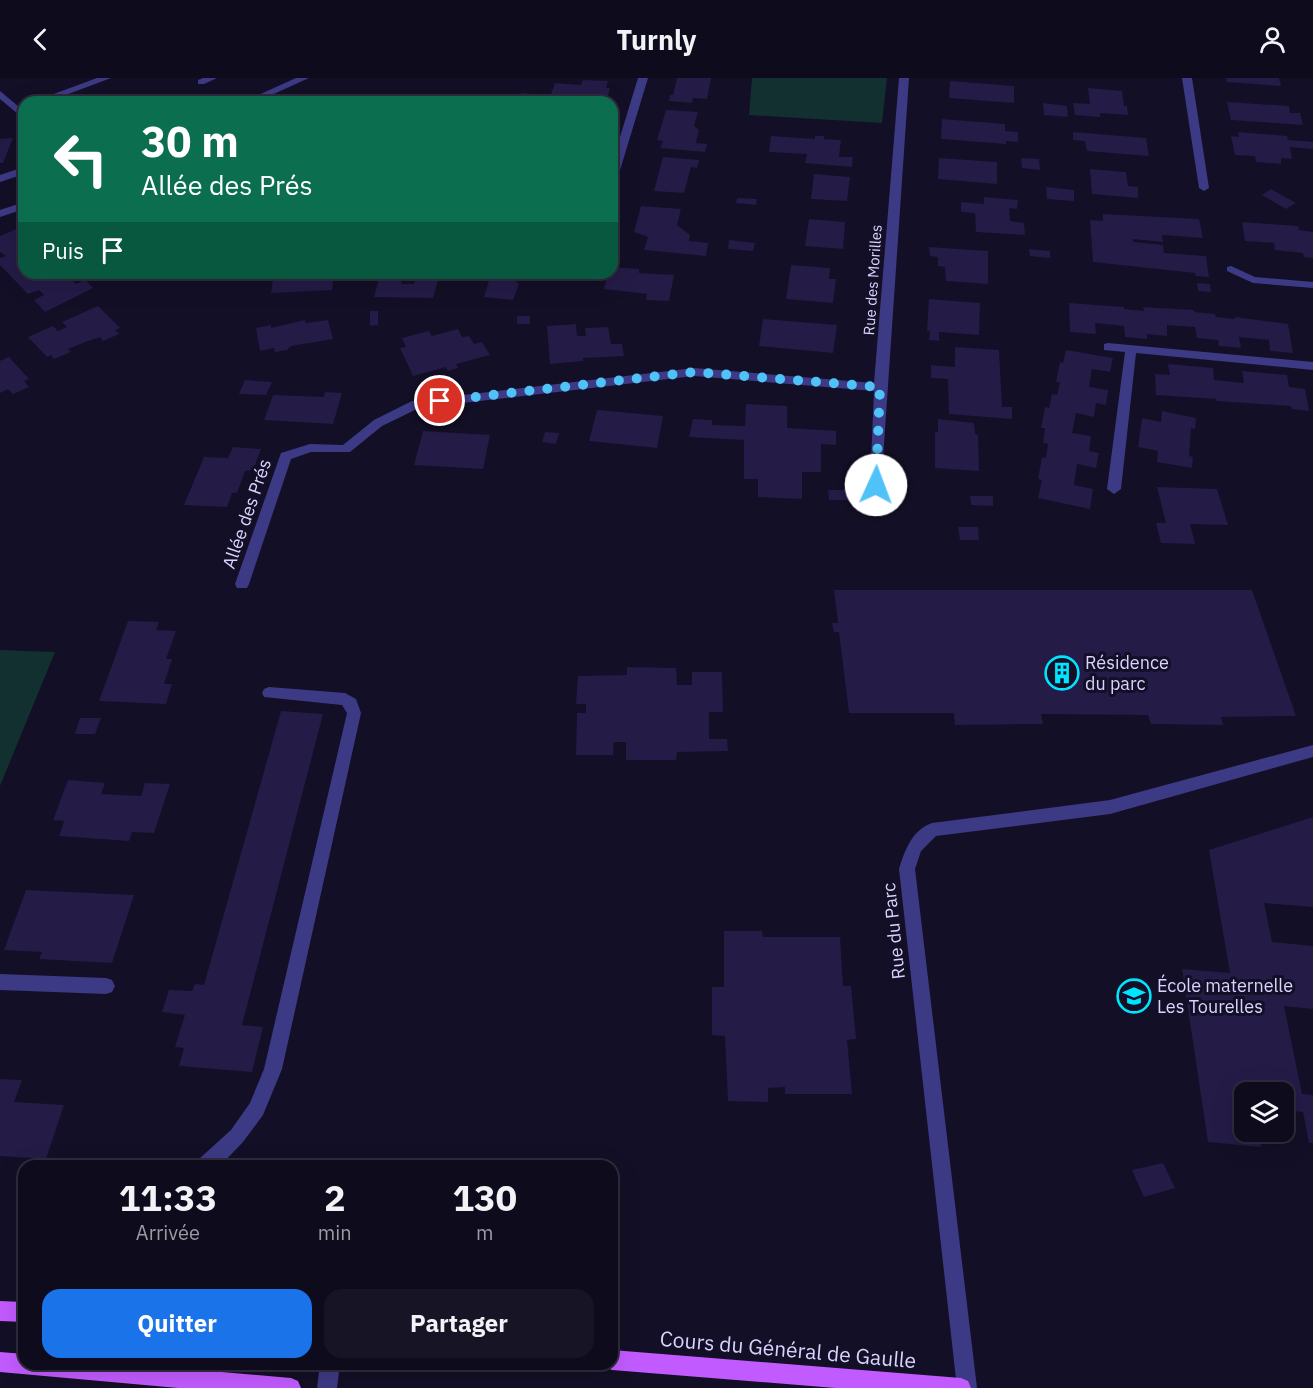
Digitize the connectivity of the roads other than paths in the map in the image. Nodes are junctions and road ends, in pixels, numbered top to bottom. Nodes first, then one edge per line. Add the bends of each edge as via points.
1 (106, 78) edge
2 (212, 78) edge
3 (304, 78) edge
4 (643, 78) edge
5 (904, 78) edge
6 (1187, 78) edge
7 (201, 82) dead end
8 (0, 94) edge
9 (54, 96) edge
10 (262, 96) edge
11 (18, 108) edge
12 (618, 160) edge
13 (18, 172) edge
14 (0, 179) edge
15 (1204, 188) dead end
16 (18, 207) edge
17 (0, 214) edge
18 (1231, 269) dead end
19 (1313, 285) edge
20 (1108, 347) dead end
21 (1131, 349) junction
22 (1313, 366) edge
23 (880, 387) junction
24 (876, 485) dead end
25 (1114, 489) dead end
26 (242, 584) dead end
27 (269, 693) dead end
28 (1313, 751) edge
29 (0, 982) edge
30 (106, 986) dead end
31 (212, 1160) edge
32 (0, 1311) edge
33 (18, 1312) edge
34 (618, 1360) edge
35 (0, 1362) edge
36 (18, 1363) edge
37 (123, 1370) edge
38 (329, 1370) edge
39 (291, 1388) edge
40 (327, 1388) edge
41 (961, 1388) edge
42 (967, 1388) edge

1 - 9 street
2 - 7 street
3 - 10 street
4 - 12 street
5 - 23 street, Rue des Morilles
6 - 15 street
8 - 11 street
13 - 14 street
16 - 17 street
18 - 19 street via 1254,280
20 - 21 street
21 - 22 street
21 - 25 street
23 - 24 street, Rue des Morilles
23 - 26 street, Allée des Prés via 694,372 416,404 378,423 346,449 310,448 286,456
27 - 31 street via 345,699 354,713 273,1068 257,1109
28 - 42 street, Rue du Parc via 1110,807 932,830 914,847 907,869
29 - 30 street
32 - 33 main road
34 - 41 main road, Cours du Général de Gaulle
35 - 36 main road
37 - 39 main road
38 - 40 street

